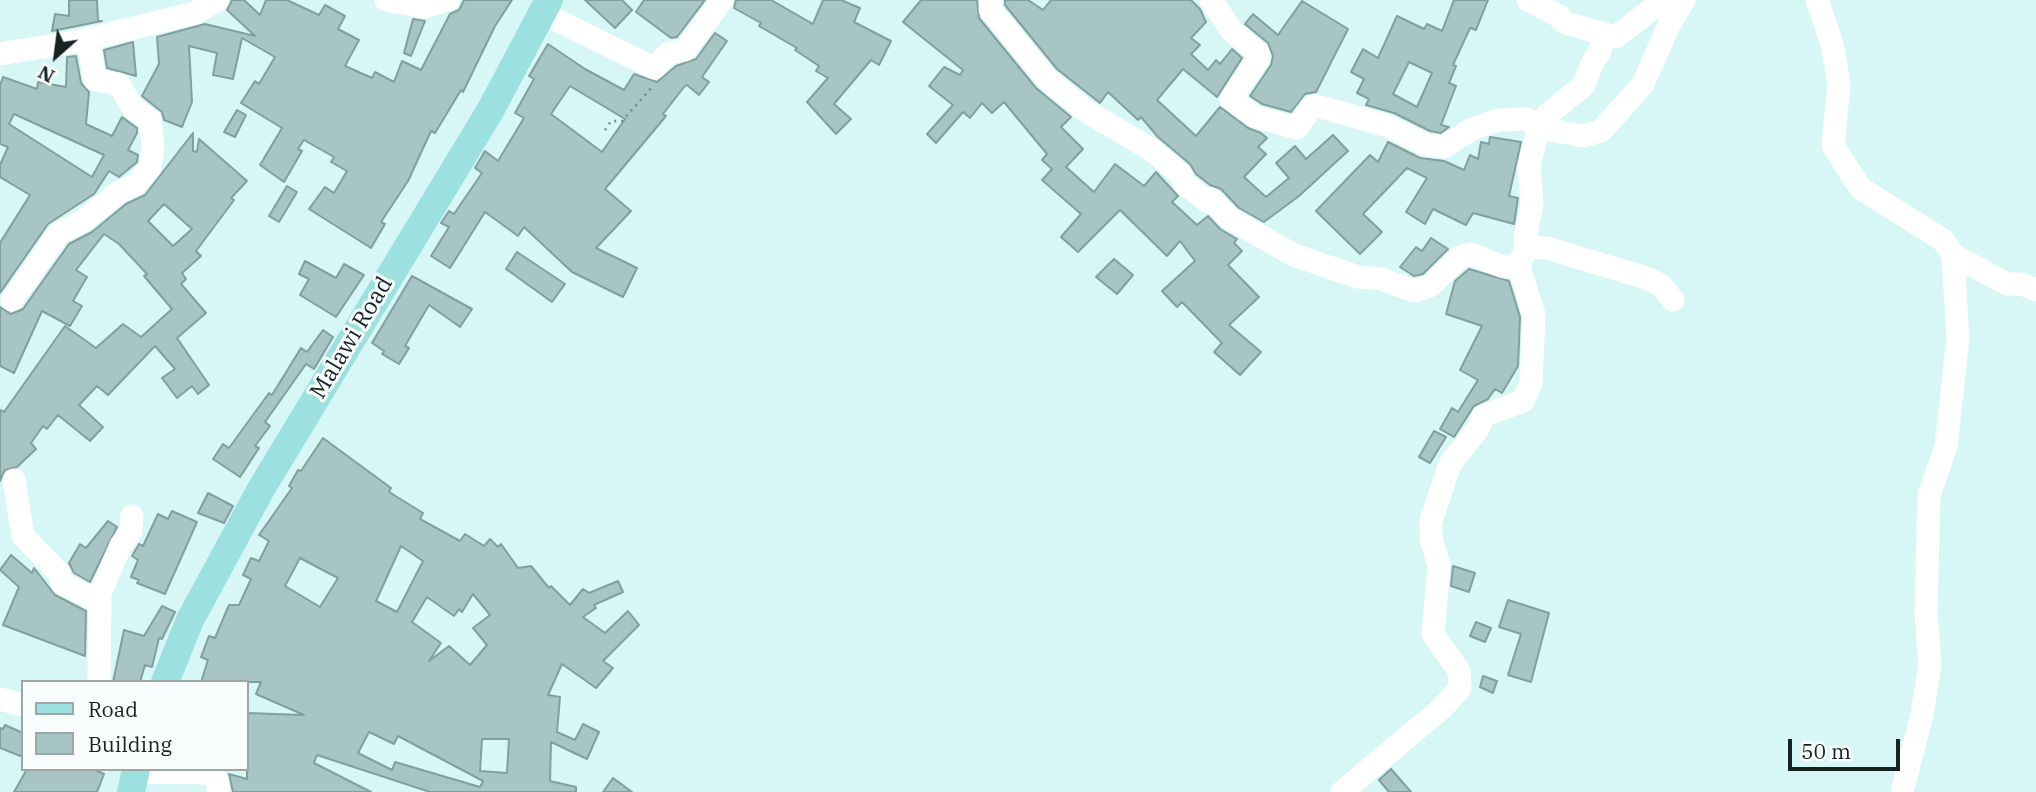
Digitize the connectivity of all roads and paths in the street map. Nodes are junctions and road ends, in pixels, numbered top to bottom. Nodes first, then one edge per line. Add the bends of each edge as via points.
1 (218, 0) edge
2 (386, 0) edge
3 (448, 0) edge
4 (722, 0) edge
5 (991, 0) edge
6 (1211, 0) edge
7 (1528, 0) edge
8 (1816, 0) edge
9 (1682, 2) edge
10 (545, 6) edge
11 (1604, 33) junction
12 (80, 41) junction
13 (0, 54) edge
14 (654, 68) junction
15 (1539, 128) junction
16 (604, 130) dead end
17 (1522, 255) junction
18 (1952, 255) junction
19 (2036, 290) edge
20 (12, 300) dead end
21 (1673, 300) dead end
22 (14, 480) dead end
23 (132, 516) dead end
24 (100, 593) junction
25 (99, 680) edge
26 (166, 680) edge
27 (0, 699) edge
28 (21, 704) edge
29 (134, 778) edge
30 (219, 792) edge
31 (1342, 792) edge
32 (1902, 792) edge

1 - 12 street via 195,13
2 - 3 street via 424,7
4 - 14 street via 685,50 669,53
5 - 17 street via 990,9 1047,79 1086,111 1152,150 1184,183 1208,202 1211,199 1230,219 1294,255 1414,291 1430,286 1454,260 1470,254 1504,267 1514,267
6 - 15 street via 1232,32 1258,52 1259,58 1231,99 1256,117 1297,128 1317,106 1388,126 1426,145 1444,147 1479,126 1498,121 1527,119
7 - 11 street via 1565,23
8 - 18 street via 1832,44 1839,84 1833,145 1860,188 1943,240
9 - 11 street via 1661,2 1616,37
9 - 15 street via 1643,84 1601,131 1583,136
10 - 14 street
10 - 26 main road, Malawi Road via 489,111 261,489 190,620
11 - 15 street via 1584,85 1557,105
12 - 13 street
12 - 20 street via 90,49 95,80 119,84 133,108 150,120 150,168 135,185 59,233
14 - 16 path via 661,75 649,90 622,121 611,121
15 - 17 street via 1529,166 1532,203
17 - 21 street via 1547,248 1646,278 1661,285
17 - 31 street via 1534,316 1531,383 1523,401 1483,416 1450,464 1432,521 1438,565 1433,634 1459,671 1460,688
18 - 19 street via 2007,284
18 - 32 street via 1958,338 1946,446 1929,495 1926,612 1930,666
22 - 24 street via 23,536 59,573 62,583 91,598
23 - 24 street via 131,531
24 - 25 street
27 - 28 street
29 - 30 street via 208,773 217,780

